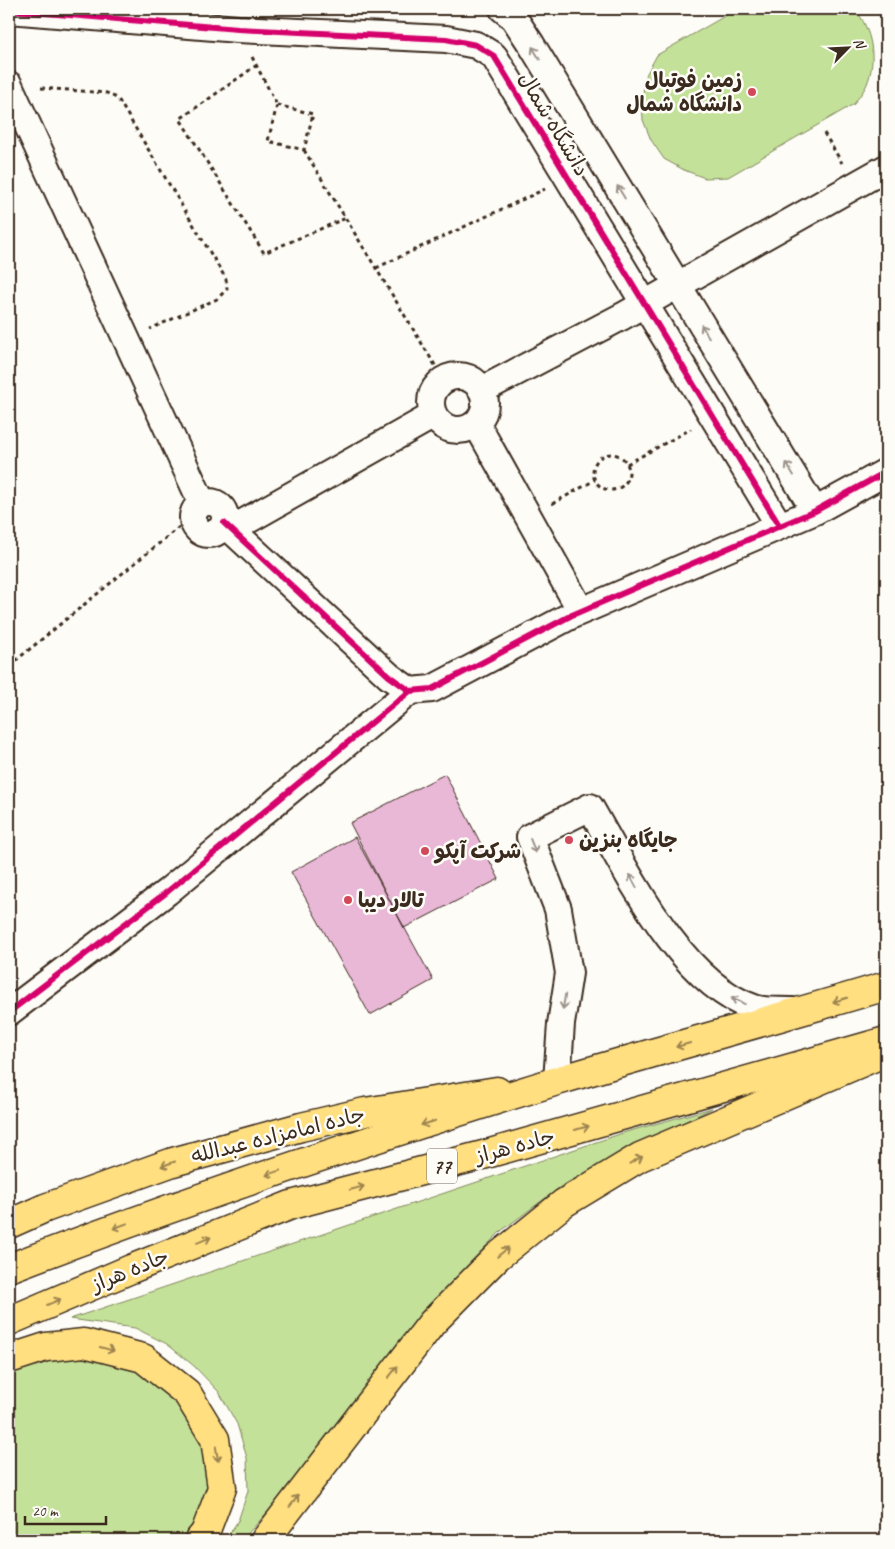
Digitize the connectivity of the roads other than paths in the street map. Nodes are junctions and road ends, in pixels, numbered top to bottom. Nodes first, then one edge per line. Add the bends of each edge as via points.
1 (503, 9) edge
2 (9, 10) edge
3 (9, 85) edge
4 (886, 168) edge
5 (677, 285) junction
6 (644, 304) junction
7 (482, 390) junction
8 (434, 415) junction
9 (476, 424) junction
10 (886, 472) edge
11 (815, 511) junction
12 (779, 525) junction
13 (228, 526) junction
14 (581, 611) junction
15 (410, 691) junction
16 (886, 986) edge
17 (803, 1011) junction
18 (9, 1012) edge
19 (886, 1041) edge
20 (886, 1052) edge
21 (558, 1081) junction
22 (9, 1224) edge
23 (9, 1268) edge
24 (9, 1321) edge
25 (9, 1359) edge
26 (198, 1540) edge
27 (265, 1540) edge

5 -> 1 street via 531,44 514,18
2 - 6 street, دانشگاه شمال via 238,29 446,39 476,45 494,56
3 - 13 street via 127,340 198,509 212,502 222,508
4 - 5 street
5 - 6 street
11 -> 5 street
6 - 7 street
6 - 12 street, دانشگاه شمال
7 - 8 street via 469,378 461,376 444,380 434,392
7 - 9 street via 485,408
8 - 9 street via 445,427 453,430
8 - 13 street
9 - 14 street
10 - 11 street
11 - 12 street
12 - 14 street
13 - 15 street via 389,676
14 - 15 street via 432,689
15 - 18 street via 168,892
16 -> 17 main road, جاده هراز / 77
17 -> 21 main road, جاده هراز / 77
17 -> 21 street via 756,1009 730,998 684,957 648,907 590,807 530,837 558,909 569,973 561,1024
24 -> 19 main road, جاده هراز / 77 via 291,1205 483,1155
27 -> 20 main road via 432,1323 497,1257 564,1203 640,1157
21 -> 22 main road, جاده امامزاده عبدالله via 365,1112 301,1127 173,1162
21 -> 23 main road, جاده هراز / 77 via 258,1178
25 -> 26 main road via 46,1347 84,1343 143,1358 188,1393 215,1439 222,1488 205,1533

